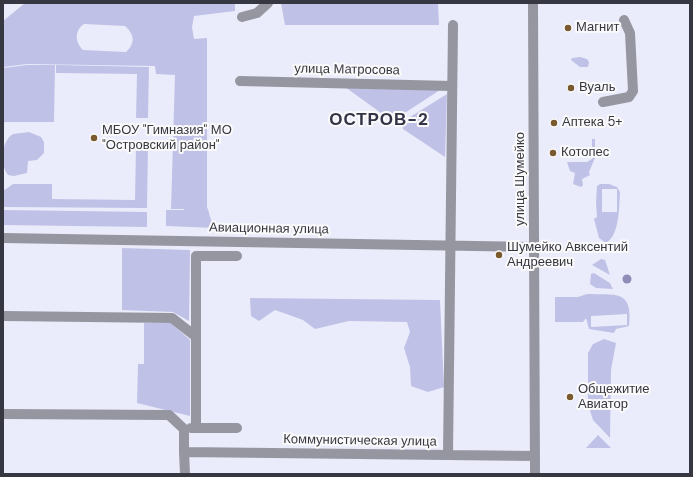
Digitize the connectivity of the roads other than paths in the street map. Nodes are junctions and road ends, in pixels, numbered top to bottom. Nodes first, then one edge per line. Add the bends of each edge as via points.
1 (268, 3) edge
2 (533, 3) edge
3 (242, 17) dead end
4 (624, 20) dead end
5 (454, 25) dead end
6 (240, 81) dead end
7 (452, 86) junction
8 (603, 102) dead end
9 (3, 238) edge
10 (450, 246) junction
11 (534, 247) junction
12 (237, 256) dead end
13 (3, 316) edge
14 (195, 336) junction
15 (3, 414) edge
16 (196, 427) junction
17 (237, 428) dead end
18 (184, 429) junction
19 (184, 452) junction
20 (448, 455) junction
21 (535, 456) junction
22 (185, 474) edge
23 (535, 474) edge

1 - 3 street via 257,13
2 - 11 street, улица Шумейко
4 - 8 street via 630,33 633,91 628,97
5 - 7 street
6 - 7 street, улица Матросова
7 - 10 street
9 - 10 street, Авиационная улица
10 - 11 street, Авиационная улица
10 - 20 street
11 - 21 street, улица Шумейко
12 - 14 street via 196,256
13 - 14 street via 172,318
14 - 16 street
15 - 18 street via 169,415
16 - 17 street
16 - 18 street
18 - 19 street
19 - 20 street, Коммунистическая улица
19 - 22 street
20 - 21 street, Коммунистическая улица
21 - 23 street, улица Шумейко

